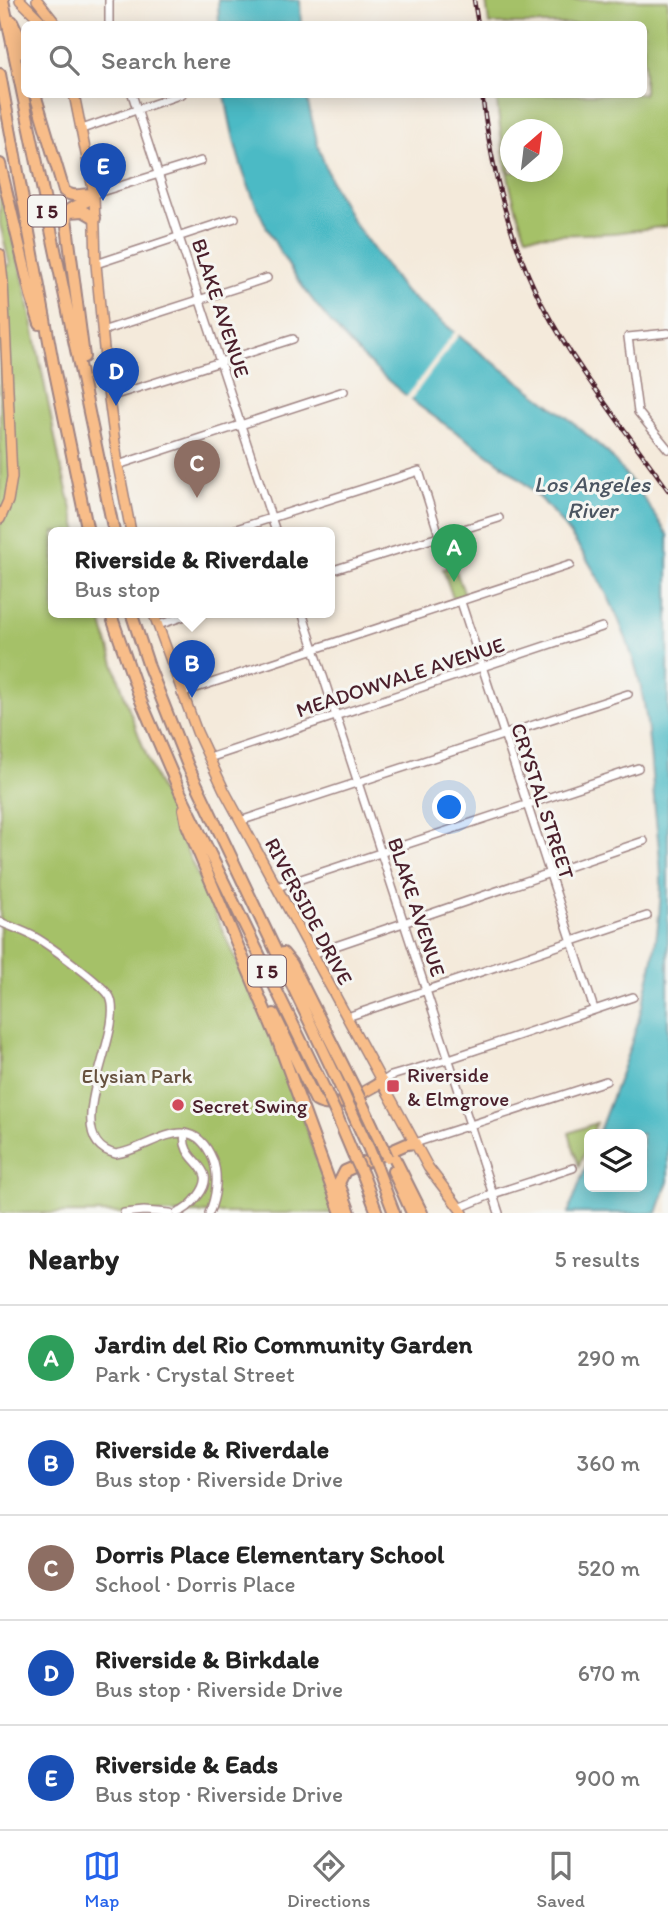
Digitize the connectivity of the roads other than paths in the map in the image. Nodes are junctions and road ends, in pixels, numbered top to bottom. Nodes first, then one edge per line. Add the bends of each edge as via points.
1 (20, 0) edge
2 (37, 0) edge
3 (109, 0) edge
4 (4, 4) edge
5 (41, 21) edge
6 (54, 21) edge
7 (109, 21) edge
8 (21, 42) edge
9 (0, 74) edge
10 (21, 86) edge
11 (24, 98) edge
12 (36, 98) edge
13 (75, 98) edge
14 (134, 98) edge
15 (170, 98) edge
16 (0, 108) edge
17 (138, 110) junction
18 (82, 129) junction
19 (201, 161) dead end
20 (16, 162) junction
21 (0, 164) edge
22 (159, 174) junction
23 (94, 194) junction
24 (68, 213) junction
25 (95, 218) junction
26 (235, 218) dead end
27 (180, 238) junction
28 (0, 254) edge
29 (96, 264) junction
30 (267, 278) dead end
31 (200, 300) junction
32 (102, 331) junction
33 (668, 333) edge
34 (293, 339) dead end
35 (53, 363) junction
36 (220, 363) junction
37 (344, 391) dead end
38 (109, 397) junction
39 (91, 423) junction
40 (240, 425) junction
41 (668, 449) edge
42 (118, 465) junction
43 (272, 517) junction
44 (499, 518) dead end
45 (0, 519) edge
46 (87, 527) edge
47 (113, 527) edge
48 (130, 527) edge
49 (242, 527) edge
50 (275, 527) edge
51 (439, 536) junction
52 (570, 565) dead end
53 (449, 567) dead end
54 (335, 568) edge
55 (461, 602) junction
56 (112, 618) edge
57 (133, 618) edge
58 (155, 618) edge
59 (179, 618) edge
60 (304, 618) edge
61 (158, 625) junction
62 (602, 627) dead end
63 (314, 650) junction
64 (482, 668) junction
65 (181, 692) junction
66 (628, 694) dead end
67 (336, 716) junction
68 (504, 736) junction
69 (209, 758) junction
70 (638, 768) dead end
71 (358, 784) junction
72 (180, 792) junction
73 (527, 805) junction
74 (240, 821) junction
75 (644, 841) dead end
76 (381, 852) junction
77 (548, 874) junction
78 (277, 887) junction
79 (647, 916) dead end
80 (0, 922) edge
81 (403, 922) junction
82 (271, 937) junction
83 (572, 941) junction
84 (238, 945) junction
85 (312, 954) junction
86 (426, 990) junction
87 (633, 997) dead end
88 (594, 1009) junction
89 (347, 1017) junction
90 (449, 1059) junction
91 (606, 1081) dead end
92 (382, 1082) junction
93 (470, 1125) junction
94 (185, 1133) junction
95 (415, 1143) junction
96 (388, 1152) junction
97 (573, 1168) dead end
98 (493, 1194) junction
99 (461, 1210) edge
100 (124, 1213) edge
101 (170, 1213) edge
102 (177, 1213) edge
103 (209, 1213) edge
104 (341, 1213) edge
105 (353, 1213) edge
106 (377, 1213) edge
107 (394, 1213) edge
108 (412, 1213) edge
109 (422, 1213) edge
110 (499, 1213) edge

1 - 5 main road
2 - 6 main road
3 - 7 street
4 - 8 highway
4 - 10 highway, I 5
9 - 20 highway, I 5
11 - 39 highway, I 5
12 - 23 highway via 64,191 75,196
13 - 18 main road
14 - 17 street, BLAKE AVENUE
15 - 17 street
16 - 20 highway
17 - 18 street
17 - 22 street, BLAKE AVENUE
18 - 23 main road
19 - 22 street
20 - 35 highway, I 5
21 - 35 highway via 32,299
22 - 23 street
22 - 27 street, BLAKE AVENUE
23 - 24 highway
23 - 25 main road
24 - 25 highway via 79,210
24 - 39 highway
25 - 29 main road
26 - 27 street
27 - 29 street
27 - 31 street, BLAKE AVENUE
28 - 45 main road via 12,477
29 - 32 main road
30 - 31 street
31 - 32 street
31 - 36 street, BLAKE AVENUE
32 - 38 main road
33 - 41 street via 628,337 638,412
34 - 36 street
35 - 46 highway, I 5
36 - 38 street
36 - 40 street, BLAKE AVENUE
37 - 40 street
38 - 42 main road
39 - 47 highway, I 5
40 - 42 street
40 - 43 street, BLAKE AVENUE
42 - 48 main road
43 - 49 street
43 - 50 street, BLAKE AVENUE
43 - 51 street via 419,471
44 - 51 street
51 - 53 street
51 - 54 street
52 - 55 street
55 - 63 street
55 - 64 street, CRYSTAL STREET
56 - 72 highway, I 5
57 - 82 highway, I 5 via 188,765
58 - 61 main road, RIVERSIDE DRIVE
59 - 61 street
60 - 63 street, BLAKE AVENUE
61 - 65 main road, RIVERSIDE DRIVE
62 - 64 street, MEADOWVALE AVENUE
63 - 65 street
63 - 67 street, BLAKE AVENUE
64 - 67 street, MEADOWVALE AVENUE
64 - 68 street, CRYSTAL STREET
65 - 69 main road, RIVERSIDE DRIVE
66 - 68 street
67 - 69 street, MEADOWVALE AVENUE
67 - 71 street, BLAKE AVENUE
68 - 71 street
68 - 73 street, CRYSTAL STREET
69 - 74 main road, RIVERSIDE DRIVE
70 - 73 street
71 - 74 street
71 - 76 street, BLAKE AVENUE
72 - 84 highway via 187,825
72 - 106 highway, I 5, bridge via 326,1092
73 - 76 street
73 - 77 street, CRYSTAL STREET
74 - 78 main road, RIVERSIDE DRIVE
75 - 77 street
76 - 78 street
76 - 81 street, BLAKE AVENUE
77 - 81 street
77 - 83 street, CRYSTAL STREET
78 - 85 main road, RIVERSIDE DRIVE
79 - 83 street
80 - 94 street via 46,944 110,998 113,1020 91,1108 98,1143 107,1151 125,1153 163,1136
81 - 85 street
81 - 86 street, BLAKE AVENUE
82 - 96 highway via 292,964
82 - 107 highway, I 5, bridge
83 - 86 street
83 - 88 street, CRYSTAL STREET
84 - 92 highway via 316,1101 327,1105 340,1102
84 - 104 highway
85 - 89 main road, RIVERSIDE DRIVE
86 - 89 street
86 - 90 street, BLAKE AVENUE
87 - 88 street
88 - 90 street
89 - 92 main road, RIVERSIDE DRIVE
90 - 92 street
90 - 93 street, BLAKE AVENUE
91 - 93 street
92 - 95 main road, RIVERSIDE DRIVE
93 - 95 street
93 - 98 street, BLAKE AVENUE
94 - 102 street via 186,1151 206,1179 192,1203
94 - 103 street via 202,1142 214,1163 216,1187
95 - 99 main road, RIVERSIDE DRIVE
95 - 105 highway via 348,1169 341,1179
96 - 108 highway
96 - 109 highway
97 - 98 street
98 - 99 street
98 - 110 street, BLAKE AVENUE
100 - 101 street

